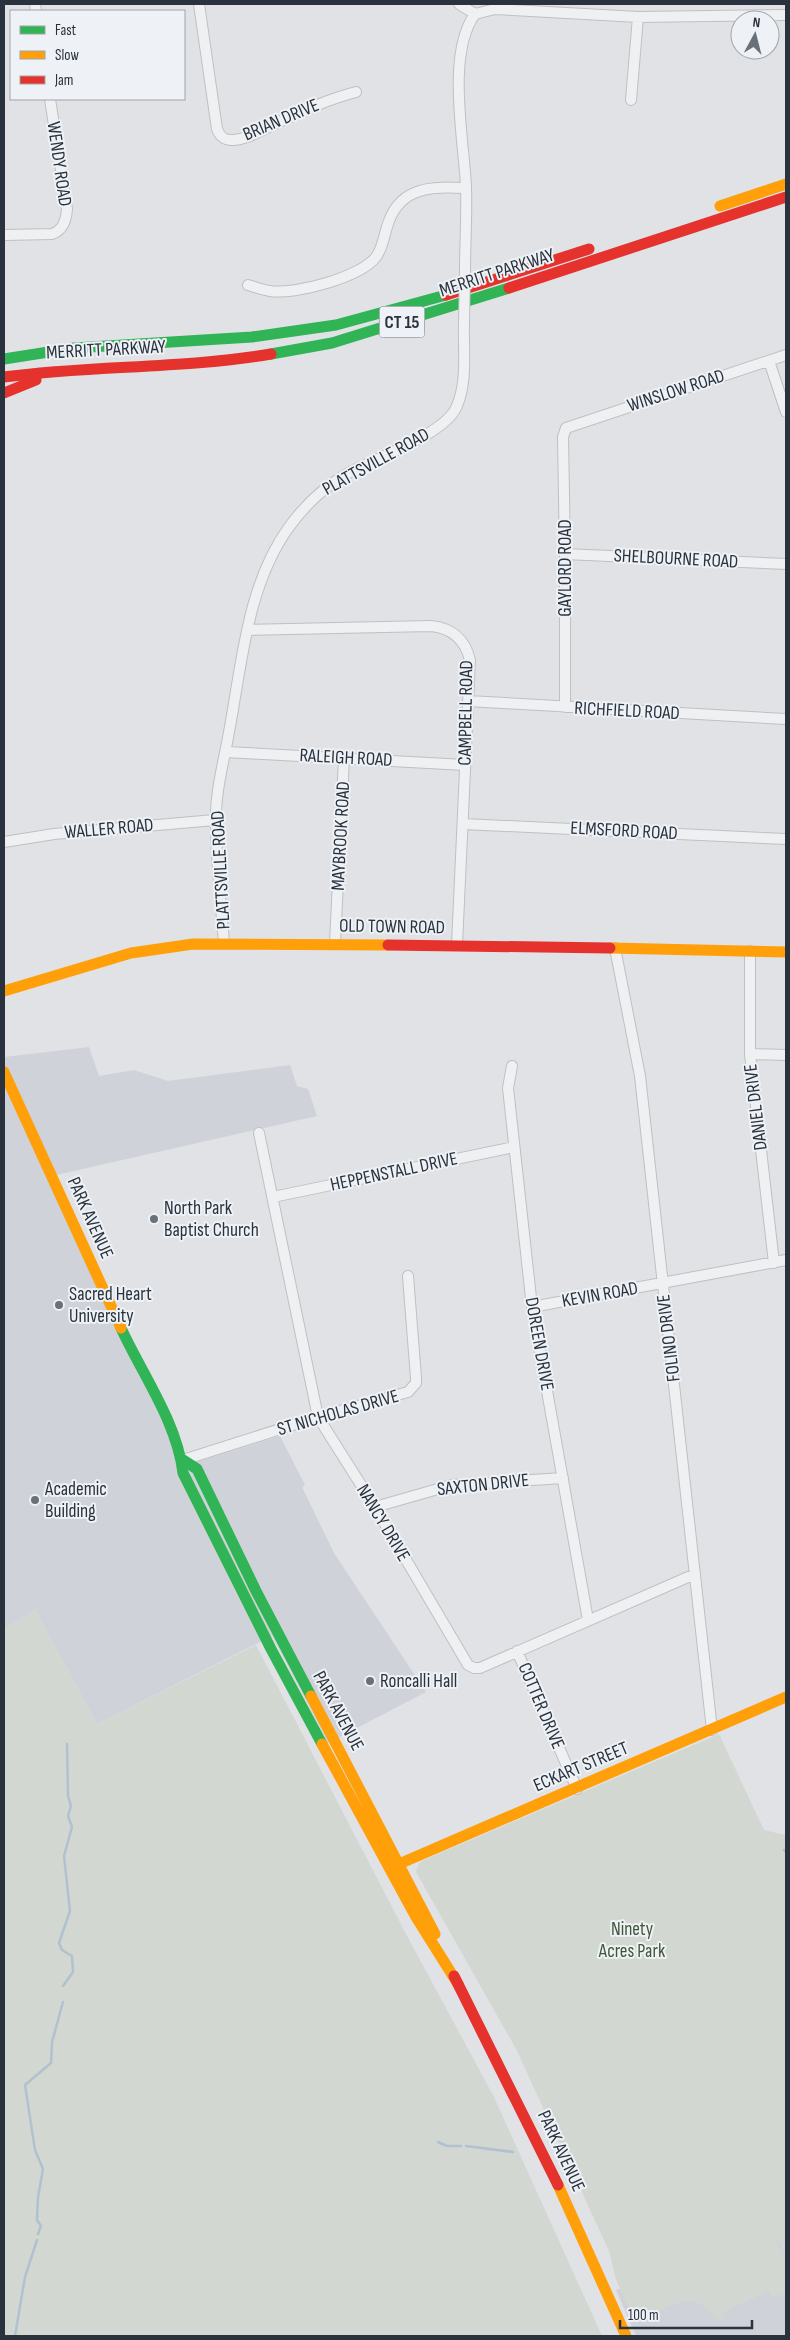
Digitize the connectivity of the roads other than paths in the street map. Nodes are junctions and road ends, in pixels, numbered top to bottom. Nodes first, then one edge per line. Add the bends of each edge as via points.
1 (199, 4) edge
2 (459, 4) edge
3 (525, 7) edge
4 (475, 14) junction
5 (786, 15) edge
6 (638, 17) junction
7 (356, 92) dead end
8 (50, 100) edge
9 (631, 100) dead end
10 (786, 184) edge
11 (466, 188) junction
12 (786, 197) edge
13 (713, 208) dead end
14 (4, 235) edge
15 (602, 244) dead end
16 (248, 285) dead end
17 (786, 355) edge
18 (4, 359) edge
19 (769, 361) junction
20 (80, 369) junction
21 (4, 377) edge
22 (4, 393) edge
23 (786, 412) edge
24 (566, 428) joint
25 (565, 554) junction
26 (786, 564) edge
27 (248, 630) junction
28 (468, 701) junction
29 (565, 708) junction
30 (786, 718) edge
31 (226, 752) junction
32 (344, 758) junction
33 (465, 765) junction
34 (216, 820) junction
35 (463, 824) junction
36 (786, 839) edge
37 (4, 842) edge
38 (224, 943) junction
39 (335, 943) junction
40 (457, 945) junction
41 (616, 948) junction
42 (750, 952) junction
43 (786, 952) edge
44 (4, 991) edge
45 (750, 1054) junction
46 (786, 1055) edge
47 (512, 1066) dead end
48 (4, 1072) edge
49 (260, 1133) dead end
50 (514, 1147) junction
51 (273, 1197) junction
52 (786, 1260) edge
53 (774, 1262) junction
54 (408, 1276) dead end
55 (663, 1283) junction
56 (532, 1307) junction
57 (318, 1417) junction
58 (183, 1460) junction
59 (563, 1478) junction
60 (375, 1507) junction
61 (695, 1574) junction
62 (588, 1620) junction
63 (281, 1639) junction
64 (271, 1649) junction
65 (517, 1651) junction
66 (786, 1697) edge
67 (712, 1730) junction
68 (577, 1789) junction
69 (395, 1866) junction
70 (626, 2336) edge

1 - 7 street, BRIAN DRIVE via 217,129 221,137 233,140 249,136 322,102
2 - 4 street
3 - 4 street
3 - 6 street
4 - 11 street, PLATTSVILLE ROAD via 466,30 460,60 459,106
5 - 6 street
6 - 9 street
8 - 14 street, WENDY ROAD via 66,218 59,232 52,234
10 - 13 main road
11 - 16 street via 431,187 402,201 394,208 381,250 353,274 298,289 270,292
11 - 27 street, PLATTSVILLE ROAD, bridge via 461,392 455,409 440,426 423,438 348,474 327,487 301,511 282,537 266,568
12 - 20 main road, MERRITT PARKWAY / CT 15 via 332,343 257,356
15 - 18 main road, MERRITT PARKWAY / CT 15 via 438,298 336,325 252,337 74,348
17 - 19 street, WINSLOW ROAD
19 - 23 street
19 - 24 street, WINSLOW ROAD
20 - 21 main road, MERRITT PARKWAY / CT 15
20 - 22 main road via 24,384
24 - 25 street, GAYLORD ROAD via 563,438
25 - 26 street, SHELBOURNE ROAD
25 - 29 street, GAYLORD ROAD
27 - 28 street, CAMPBELL ROAD via 440,627 456,635 468,652
27 - 31 street, PLATTSVILLE ROAD
28 - 29 street, RICHFIELD ROAD
28 - 33 street, CAMPBELL ROAD
29 - 30 street, RICHFIELD ROAD
31 - 32 street, RALEIGH ROAD
31 - 34 street, PLATTSVILLE ROAD
32 - 33 street, RALEIGH ROAD
32 - 39 street, MAYBROOK ROAD
33 - 35 street, CAMPBELL ROAD
34 - 37 street, WALLER ROAD via 54,834
34 - 38 street, PLATTSVILLE ROAD
35 - 36 street, ELMSFORD ROAD
35 - 40 street, CAMPBELL ROAD
38 - 39 main road, OLD TOWN ROAD
38 - 44 main road, OLD TOWN ROAD via 131,953
39 - 40 main road, OLD TOWN ROAD
40 - 41 main road, OLD TOWN ROAD
41 - 42 main road, OLD TOWN ROAD
41 - 55 street, FOLINO DRIVE via 640,1076
42 - 43 main road, OLD TOWN ROAD
42 - 45 street, DANIEL DRIVE
45 - 46 street
45 - 53 street, DANIEL DRIVE
47 - 50 street, DOREEN DRIVE via 508,1088
48 - 58 main road, PARK AVENUE
49 - 51 street, NANCY DRIVE
50 - 51 street, HEPPENSTALL DRIVE
50 - 56 street, DOREEN DRIVE
51 - 57 street, NANCY DRIVE
52 - 53 street, KEVIN ROAD
53 - 55 street, KEVIN ROAD
54 - 57 street, ST NICHOLAS DRIVE via 416,1383 408,1392
55 - 56 street, KEVIN ROAD
55 - 61 street, FOLINO DRIVE
56 - 59 street, DOREEN DRIVE
57 - 58 street, ST NICHOLAS DRIVE
57 - 60 street, NANCY DRIVE
58 - 63 main road, PARK AVENUE via 197,1469
58 - 64 main road, PARK AVENUE via 183,1474
59 - 60 street, SAXTON DRIVE via 452,1485
59 - 62 street, DOREEN DRIVE
60 - 65 street, NANCY DRIVE via 468,1665 480,1668
61 - 62 street, NANCY DRIVE
61 - 67 street, FOLINO DRIVE
62 - 65 street, NANCY DRIVE
63 - 64 main road
63 - 69 main road, PARK AVENUE
64 - 69 main road, PARK AVENUE
65 - 68 street, COTTER DRIVE
66 - 67 main road, ECKART STREET
67 - 68 main road, ECKART STREET
68 - 69 main road, ECKART STREET
69 - 70 main road, PARK AVENUE via 442,1947 545,2157

